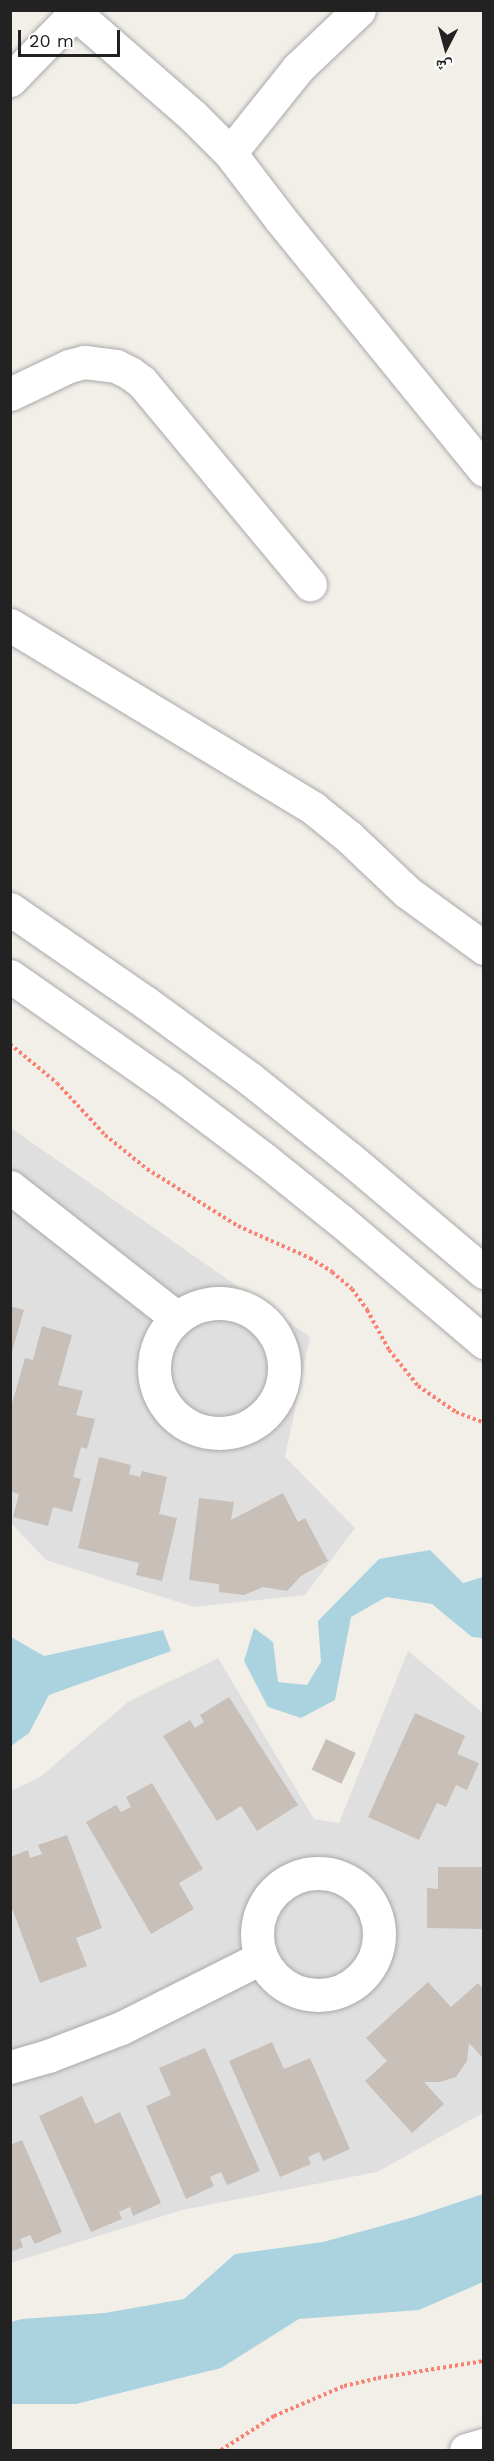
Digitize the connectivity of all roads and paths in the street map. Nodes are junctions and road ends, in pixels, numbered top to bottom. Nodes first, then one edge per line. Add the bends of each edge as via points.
1 (359, 10) edge
2 (76, 12) edge
3 (10, 80) edge
4 (230, 153) junction
5 (10, 394) edge
6 (483, 470) edge
7 (310, 584) dead end
8 (10, 625) edge
9 (10, 909) edge
10 (483, 948) edge
11 (10, 976) edge
12 (10, 1044) edge
13 (10, 1187) edge
14 (483, 1272) edge
15 (177, 1318) dead end
16 (483, 1342) edge
17 (483, 1423) edge
18 (261, 1958) dead end
19 (10, 2067) edge
20 (483, 2361) edge
21 (483, 2445) edge
22 (221, 2451) edge
23 (466, 2451) edge

1 - 4 street via 298,68
2 - 3 street
2 - 4 street
4 - 6 street
5 - 7 street via 84,362 108,364 130,373 142,382
8 - 10 street via 313,808 406,892
9 - 14 street via 249,1078
11 - 16 street via 264,1159
12 - 17 path via 57,1083 105,1135 147,1169 238,1226 332,1272 352,1289 388,1350 418,1386 456,1412
13 - 15 street
18 - 19 street via 121,2028
20 - 22 path via 344,2386 274,2416
21 - 23 street

